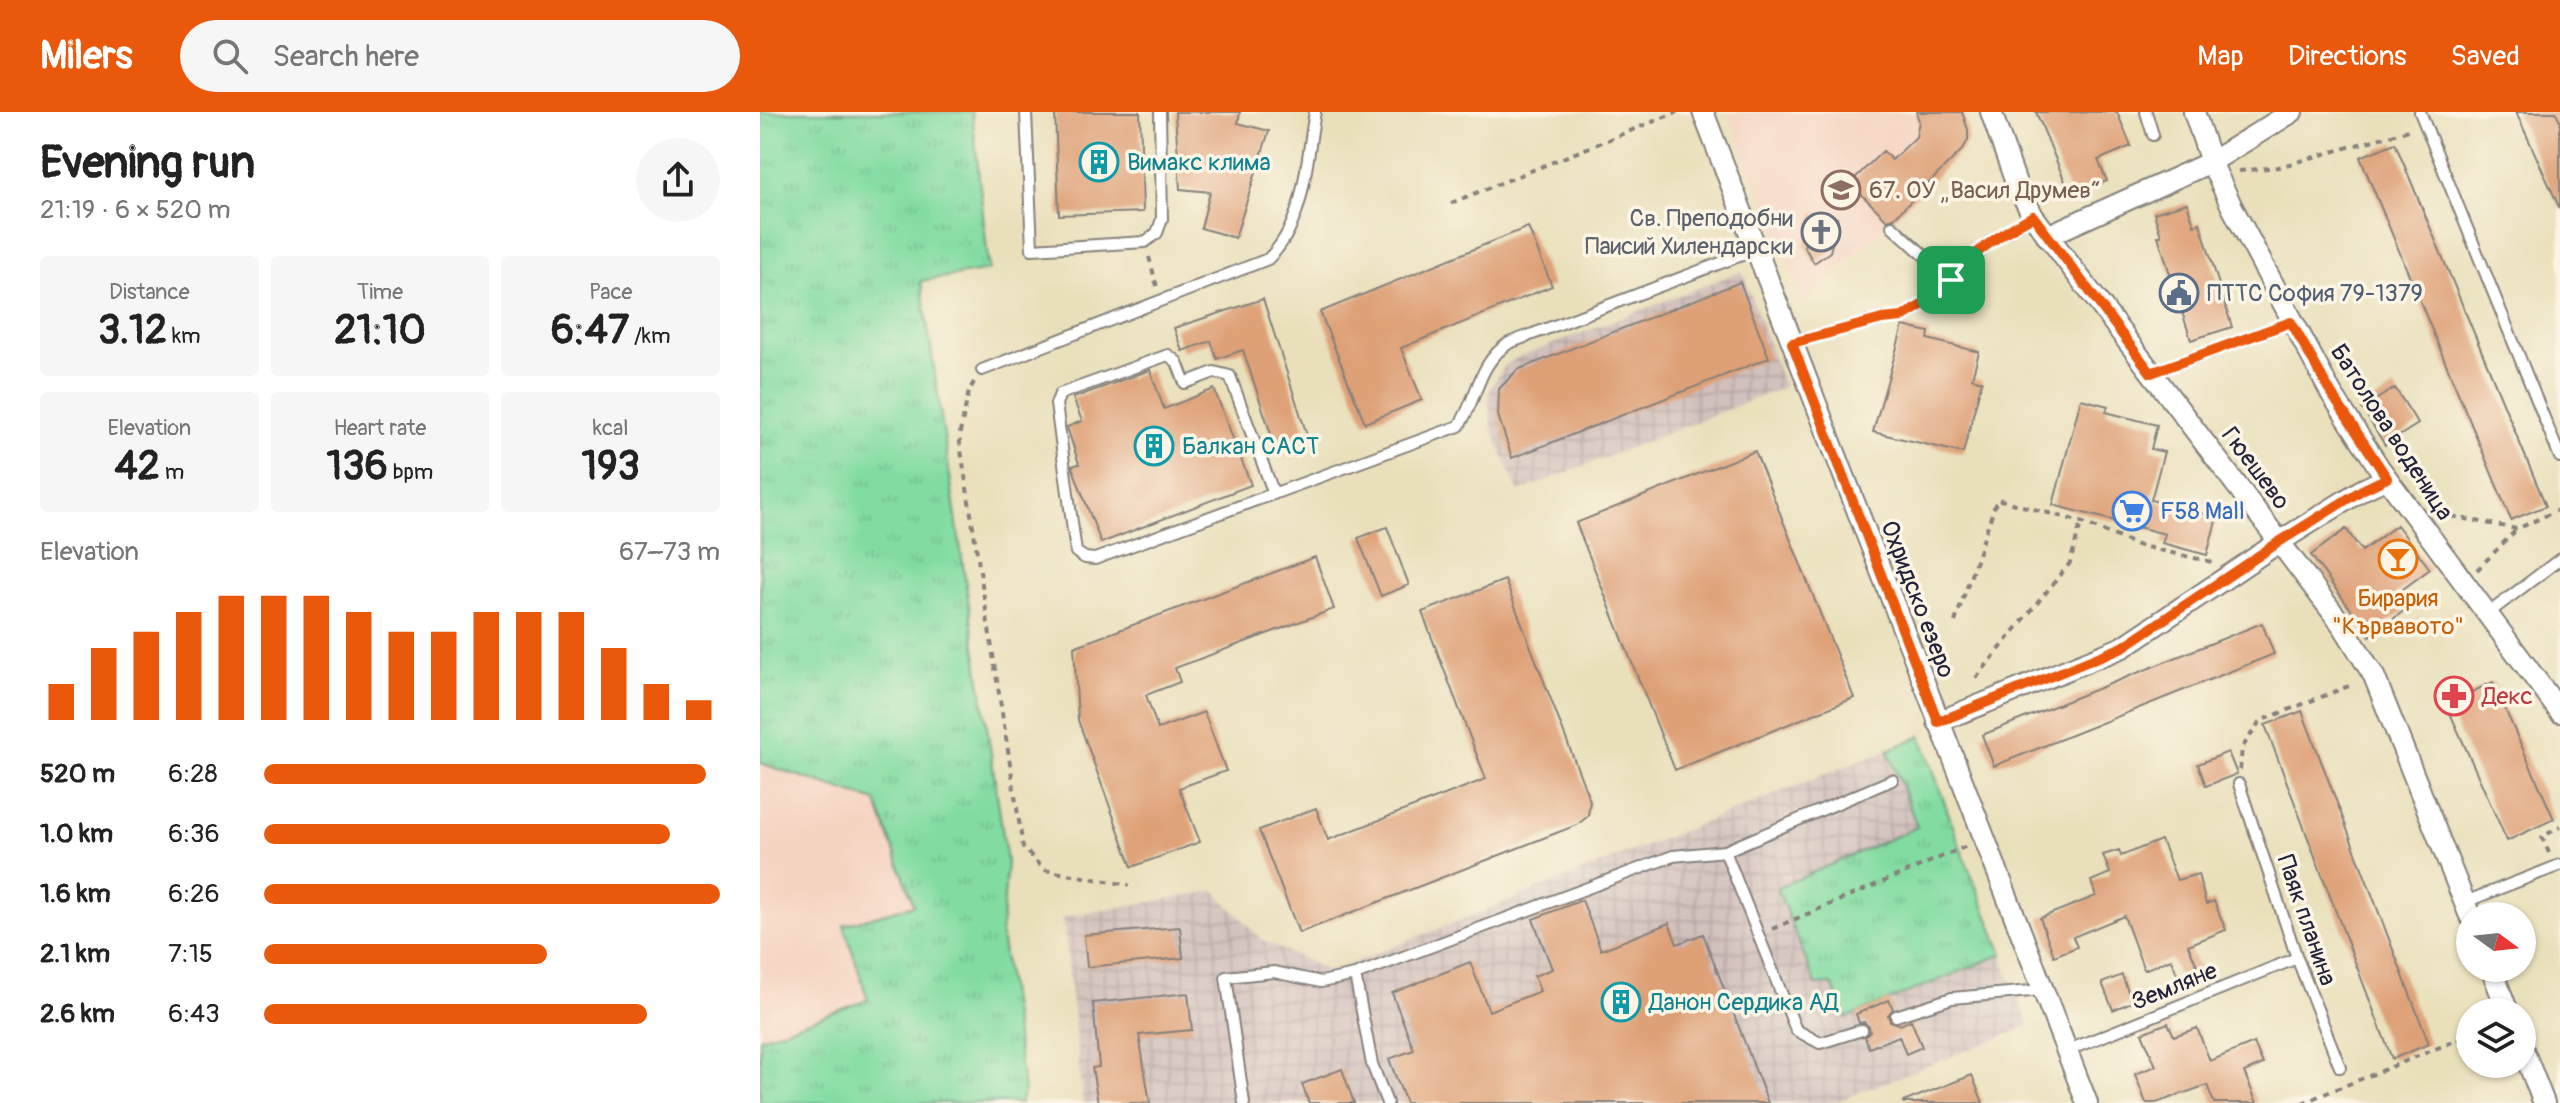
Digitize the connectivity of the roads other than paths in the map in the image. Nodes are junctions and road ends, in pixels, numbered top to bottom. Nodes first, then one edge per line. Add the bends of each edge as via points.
1 (1026, 112) edge
2 (1160, 112) edge
3 (1315, 112) edge
4 (1703, 112) edge
5 (1991, 112) edge
6 (2146, 112) edge
7 (2194, 112) edge
8 (2292, 112) edge
9 (2420, 112) edge
10 (2153, 135) dead end
11 (2211, 162) junction
12 (2033, 216) junction
13 (1892, 226) dead end
14 (2047, 236) junction
15 (1755, 250) junction
16 (1882, 319) road end
17 (2291, 322) junction
18 (1792, 343) junction
19 (982, 370) road end
20 (2151, 373) junction
21 (2560, 457) edge
22 (2387, 478) junction
23 (1274, 494) junction
24 (2279, 542) junction
25 (2560, 559) edge
26 (2486, 615) junction
27 (2560, 712) edge
28 (1938, 722) junction
29 (1892, 780) dead end
30 (2239, 784) road end
31 (1725, 851) junction
32 (2557, 866) edge
33 (2465, 902) edge
34 (2482, 902) edge
35 (2297, 958) junction
36 (1355, 975) junction
37 (2043, 990) junction
38 (1896, 1016) dead end
39 (1862, 1030) dead end
40 (2066, 1051) junction
41 (2340, 1067) dead end
42 (2534, 1078) edge
43 (1244, 1103) edge
44 (1387, 1103) edge
45 (2087, 1103) edge
46 (2544, 1103) edge

1 - 2 lane via 1032,249 1145,242 1157,233 1162,219
3 - 19 lane via 1297,212 1281,246 1268,259
4 - 15 street, Охридско езеро
5 - 12 street, Гюешево
6 - 10 lane
7 - 11 street, Батолова воденица
8 - 11 street
9 - 21 lane
11 - 14 street
11 - 17 street, Батолова воденица
12 - 13 lane via 1990,242 1951,280
12 - 14 street, Гюешево
14 - 20 street, Гюешево
15 - 18 street, Охридско езеро
15 - 23 lane via 1509,343 1494,353 1459,426
16 - 18 lane
17 - 20 lane
17 - 22 street, Батолова воденица
18 - 28 street, Охридско езеро
20 - 24 street, Гюешево
22 - 24 street
22 - 26 street, Батолова воденица
23 - 23 lane via 1230,376 1214,372 1185,383 1177,362 1168,355 1060,394 1056,404 1076,552 1085,558 1095,559
24 - 28 street via 2123,647
24 - 33 street, Гюешево via 2374,676
25 - 26 lane
26 - 27 street, Батолова воденица
28 - 37 street, Охридско езеро
29 - 31 lane
30 - 35 lane, Паяк планина
31 - 36 lane via 1673,856
31 - 39 lane via 1796,1030 1820,1043
32 - 34 lane
35 - 40 lane, Земляне
35 - 41 lane, Паяк планина
36 - 43 lane via 1321,982 1274,972 1226,977
36 - 44 lane via 1372,1064
37 - 38 lane via 1952,998
37 - 40 street, Охридско езеро
40 - 45 street, Охридско езеро
42 - 46 street

